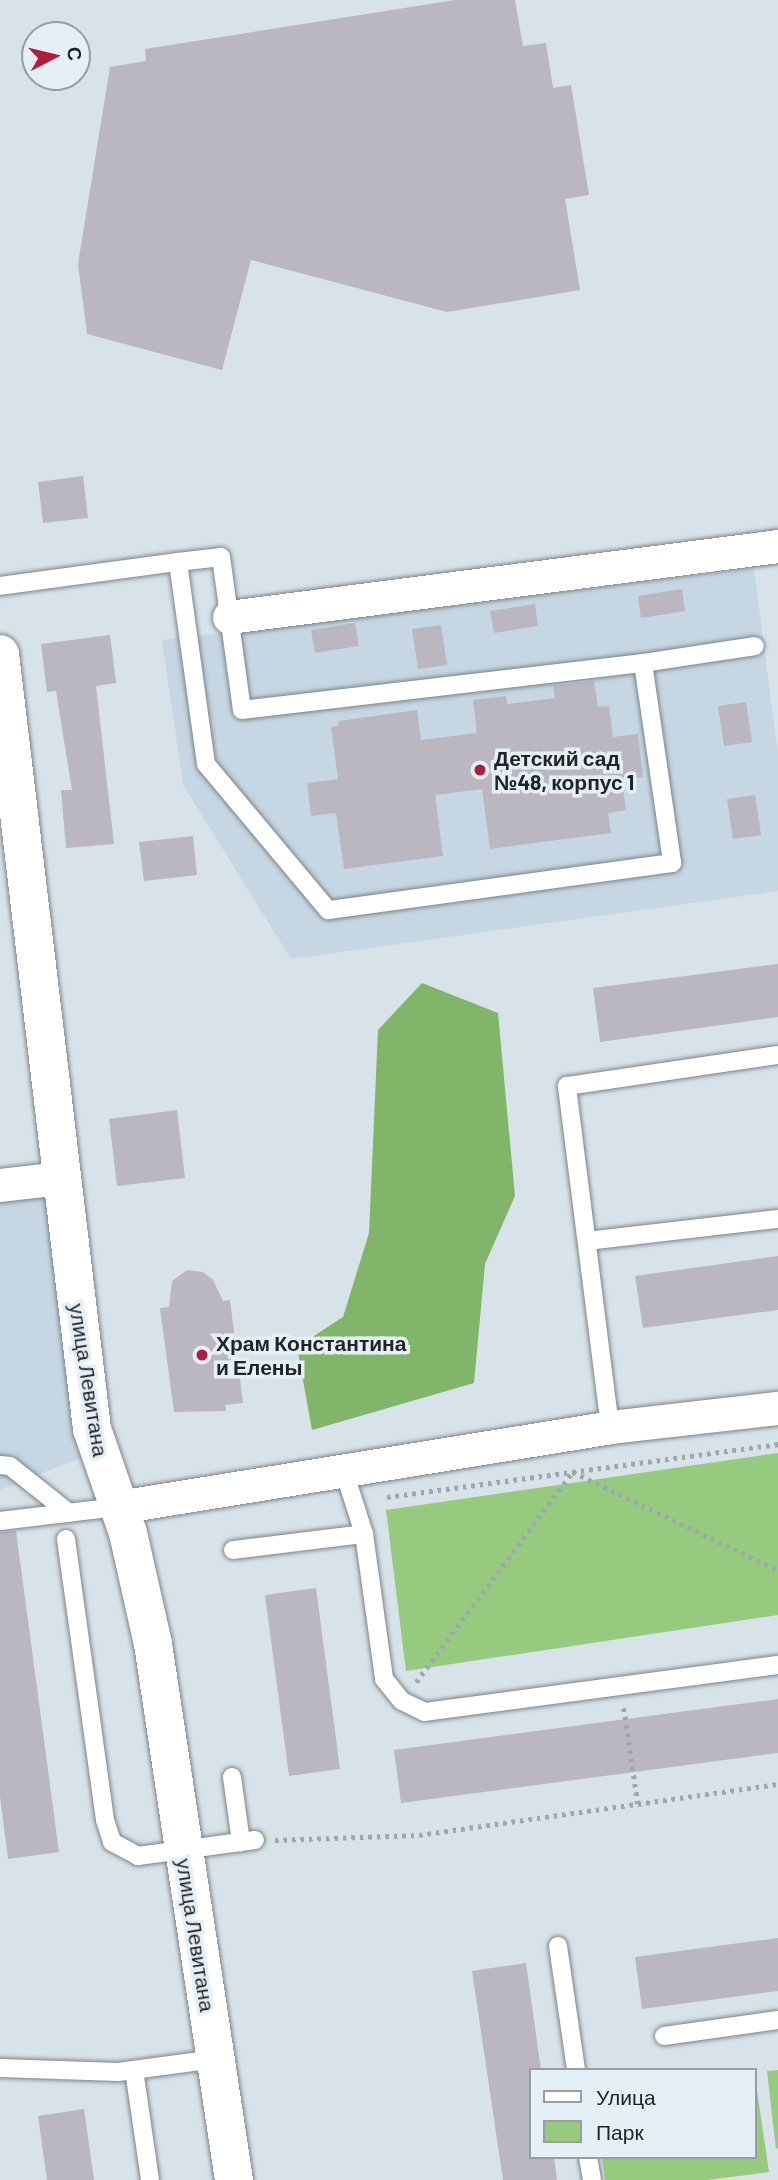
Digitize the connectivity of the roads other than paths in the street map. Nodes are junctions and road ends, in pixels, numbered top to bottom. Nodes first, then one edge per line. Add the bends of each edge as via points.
1 (778, 547) edge
2 (178, 562) junction
3 (0, 586) edge
4 (229, 617) junction
5 (755, 646) dead end
6 (0, 654) edge
7 (643, 663) junction
8 (778, 1055) edge
9 (61, 1178) junction
10 (0, 1185) edge
11 (778, 1219) edge
12 (587, 1241) junction
13 (778, 1408) edge
14 (610, 1427) junction
15 (0, 1465) edge
16 (343, 1468) junction
17 (118, 1507) junction
18 (68, 1513) junction
19 (0, 1521) edge
20 (364, 1534) junction
21 (66, 1539) dead end
22 (233, 1550) dead end
23 (778, 1665) edge
24 (232, 1777) dead end
25 (183, 1850) junction
26 (558, 1946) dead end
27 (778, 2020) edge
28 (664, 2036) dead end
29 (215, 2059) junction
30 (0, 2068) edge
31 (576, 2068) edge
32 (135, 2070) junction
33 (588, 2159) edge
34 (150, 2180) edge
35 (234, 2180) edge
36 (592, 2180) edge

1 - 4 street
2 - 3 lane
2 - 4 lane via 221,556
2 - 7 lane via 206,764 328,910 672,863
4 - 7 lane via 242,710
5 - 7 lane
6 - 9 street, улица Левитана
8 - 12 lane via 567,1086
9 - 10 street
9 - 17 street, улица Левитана via 92,1429
11 - 12 lane
12 - 14 lane
13 - 14 street
14 - 16 street
15 - 18 lane via 10,1466
16 - 17 street
16 - 20 lane
17 - 18 lane
17 - 25 street, улица Левитана via 153,1644
18 - 19 lane
20 - 22 lane
20 - 23 lane via 384,1679 402,1701 425,1712
21 - 25 lane via 107,1832 129,1854
24 - 25 lane via 248,1841
25 - 29 street, улица Левитана
26 - 31 lane
27 - 28 lane
29 - 32 lane
29 - 35 street, улица Левитана
30 - 32 lane
32 - 34 lane
33 - 36 lane

